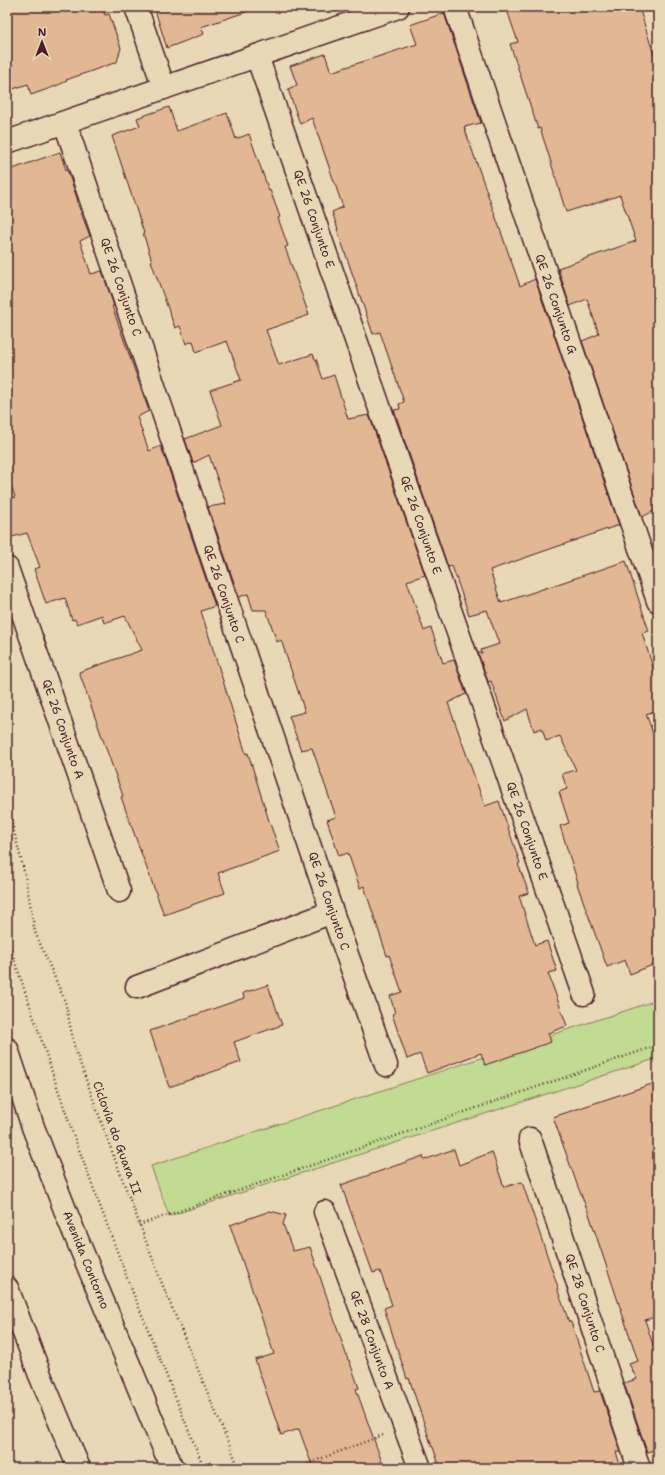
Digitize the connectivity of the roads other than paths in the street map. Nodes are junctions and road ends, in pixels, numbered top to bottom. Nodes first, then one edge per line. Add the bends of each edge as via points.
1 (136, 7) edge
2 (398, 7) edge
3 (455, 7) edge
4 (357, 14) edge
5 (257, 56) junction
6 (164, 88) junction
7 (65, 123) junction
8 (7, 142) edge
9 (7, 568) edge
10 (658, 601) edge
11 (119, 891) dead end
12 (332, 912) junction
13 (137, 987) dead end
14 (584, 994) dead end
15 (7, 1049) edge
16 (386, 1065) dead end
17 (530, 1139) dead end
18 (325, 1212) dead end
19 (7, 1288) edge
20 (79, 1468) edge
21 (172, 1468) edge
22 (420, 1468) edge
23 (639, 1468) edge

1 - 6 street
2 - 4 street
3 - 10 street, QE 26 Conjunto G
4 - 5 street
5 - 6 street
5 - 14 street, QE 26 Conjunto E
6 - 7 street
7 - 8 street
7 - 12 street, QE 26 Conjunto C
9 - 11 street, QE 26 Conjunto A
12 - 13 street
12 - 16 street, QE 26 Conjunto C
15 - 21 street, Avenida Contorno via 33,1127 69,1220
17 - 23 street, QE 28 Conjunto C
18 - 22 street, QE 28 Conjunto A
19 - 20 street

